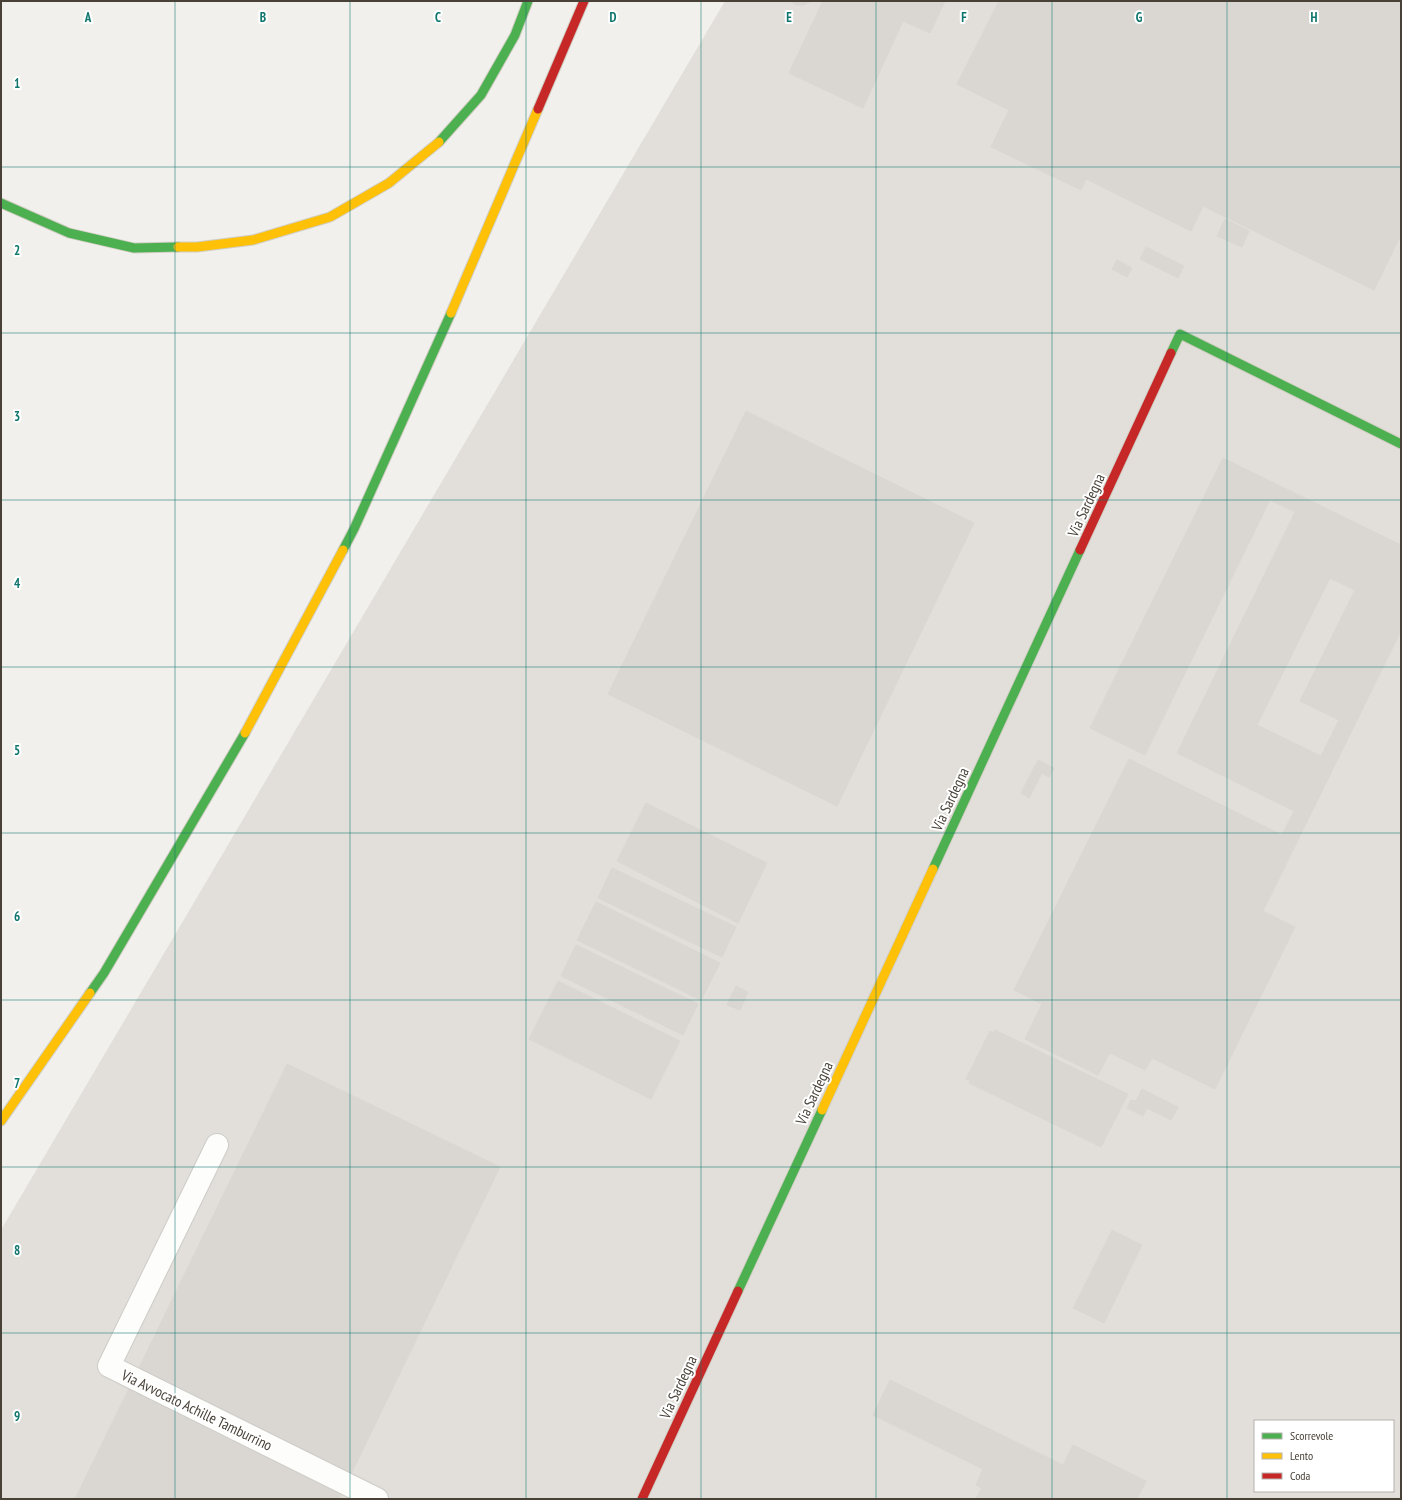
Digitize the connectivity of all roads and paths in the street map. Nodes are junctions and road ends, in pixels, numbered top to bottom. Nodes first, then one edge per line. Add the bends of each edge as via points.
1 (528, 1) edge
2 (584, 1) edge
3 (1, 196) edge
4 (1, 203) edge
5 (17, 210) junction
6 (1401, 444) edge
7 (1, 1121) edge
8 (217, 1145) dead end
9 (377, 1499) edge
10 (642, 1499) edge

1 - 5 main road via 516,35 482,95 440,140 389,183 330,217 253,240 197,247 134,248 69,233
2 - 7 main road via 445,327 354,529 257,712 104,973
3 - 5 main road
4 - 5 main road
6 - 10 main road, Via Sardegna via 1180,334
8 - 9 street, Via Avvocato Achille Tamburrino via 109,1366

